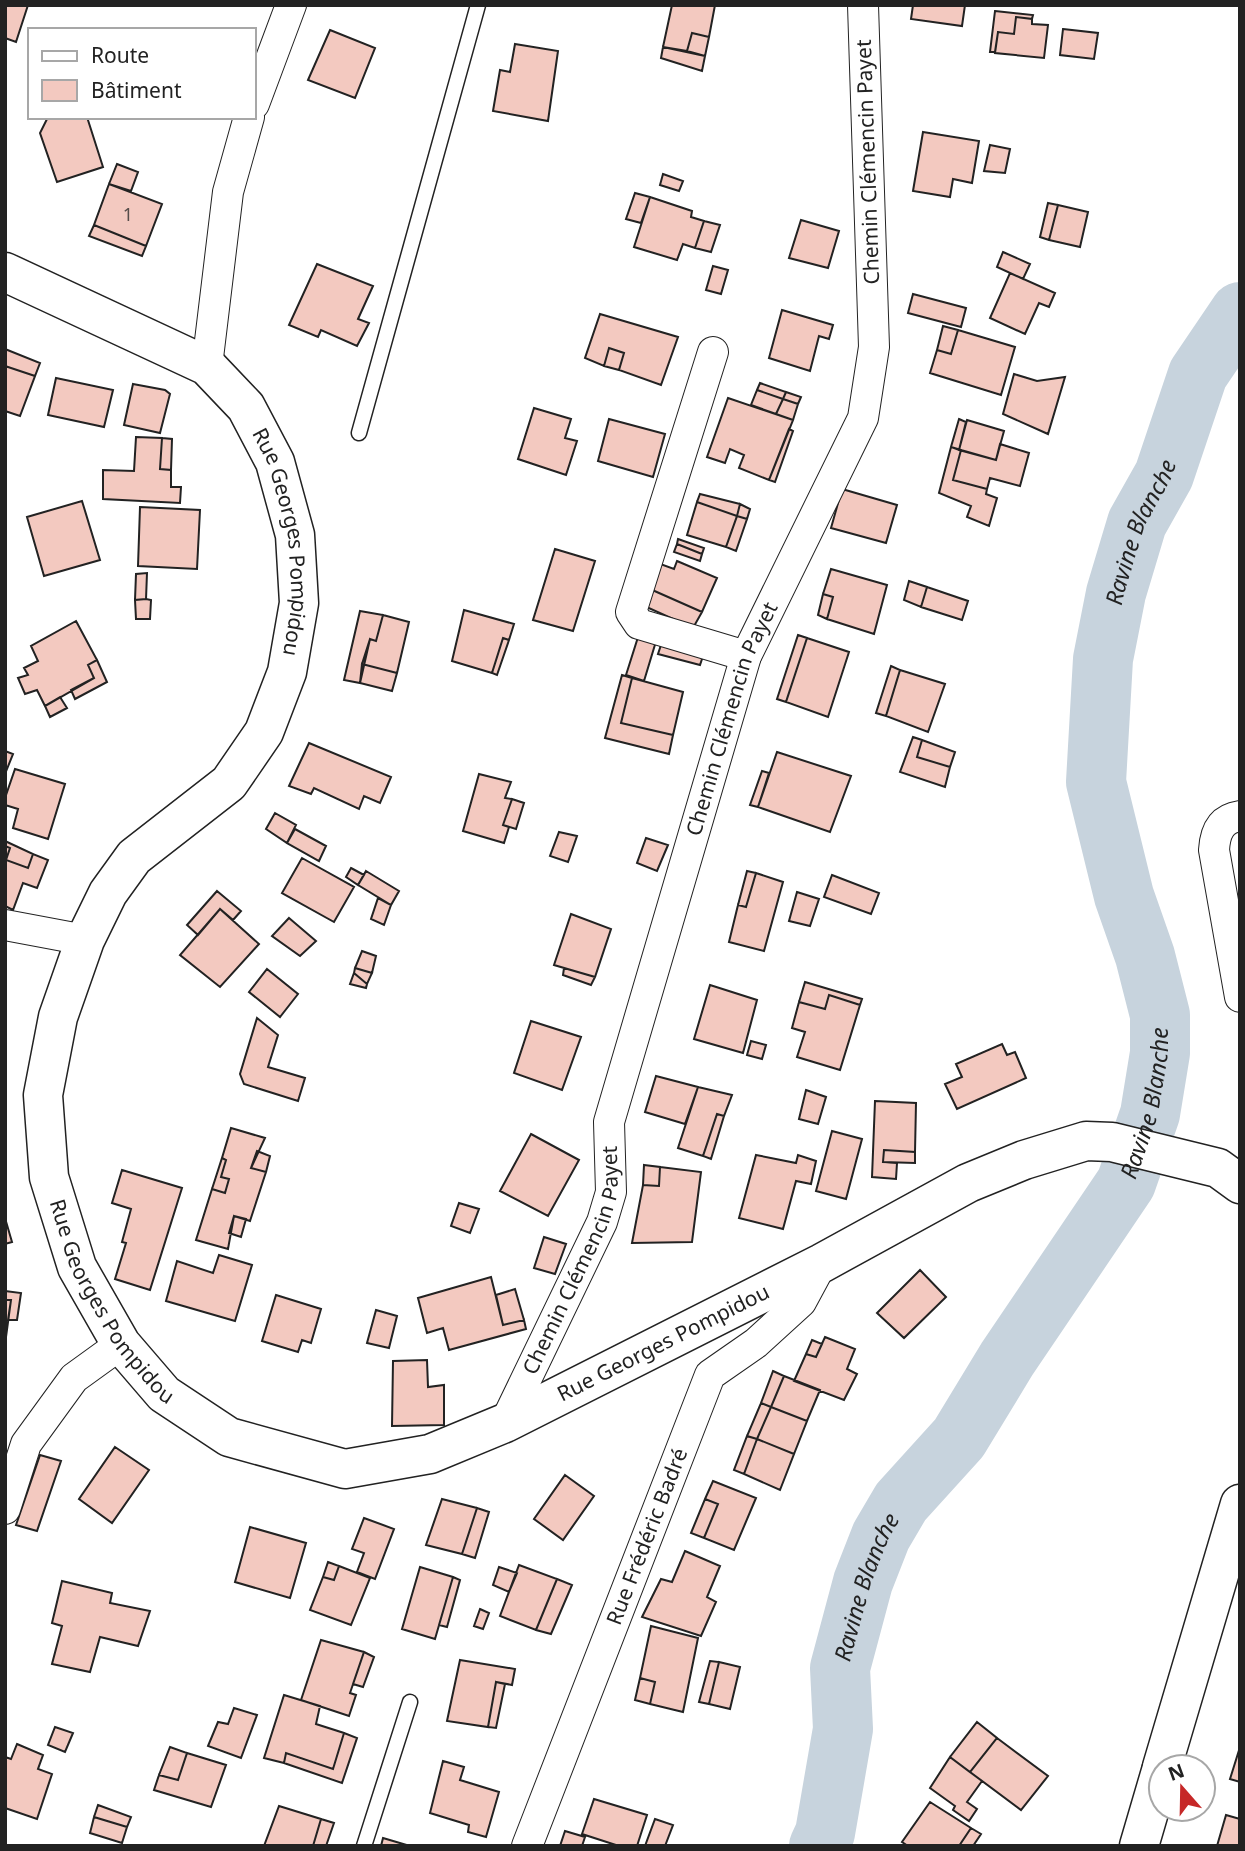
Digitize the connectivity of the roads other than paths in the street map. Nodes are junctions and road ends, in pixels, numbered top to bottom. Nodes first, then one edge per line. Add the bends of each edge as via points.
1 (291, 5) edge
2 (478, 5) edge
3 (863, 5) edge
4 (256, 99) edge
5 (248, 119) edge
6 (5, 272) edge
7 (713, 352) dead end
8 (207, 366) junction
9 (359, 433) dead end
10 (746, 656) junction
11 (1240, 816) edge
12 (5, 925) edge
13 (85, 940) junction
14 (1240, 998) edge
15 (1229, 1176) edge
16 (822, 1264) junction
17 (121, 1344) junction
18 (505, 1423) junction
19 (10, 1478) edge
20 (1240, 1504) edge
21 (5, 1508) edge
22 (410, 1702) dead end
23 (1167, 1753) edge
24 (1147, 1819) edge
25 (364, 1846) edge
26 (527, 1846) edge
27 (1139, 1846) edge

1 - 4 street
2 - 9 lane
3 - 10 street, Chemin Clémencin Payet via 874,347 863,418
5 - 8 street via 228,192
6 - 8 main road, Rue Georges Pompidou
7 - 10 street via 631,612 639,624
8 - 13 main road, Rue Georges Pompidou via 246,407 269,451 295,535 299,603 287,672 264,732 229,783 134,857 108,893
10 - 18 street, Chemin Clémencin Payet via 609,1122 611,1192
11 - 14 street via 1222,824 1214,850
12 - 13 street
13 - 17 main road, Rue Georges Pompidou via 58,1017 43,1095 49,1177 76,1267
15 - 16 main road, Rue Georges Pompidou via 1112,1142 1086,1141 968,1183
16 - 18 main road, Rue Georges Pompidou
16 - 26 street, Rue Frédéric Badré via 801,1302 756,1343 710,1375
17 - 18 main road, Rue Georges Pompidou via 164,1394 229,1437 345,1469 430,1454
17 - 19 street via 74,1378 26,1444
19 - 21 street
20 - 23 main road
22 - 25 lane
24 - 27 main road

